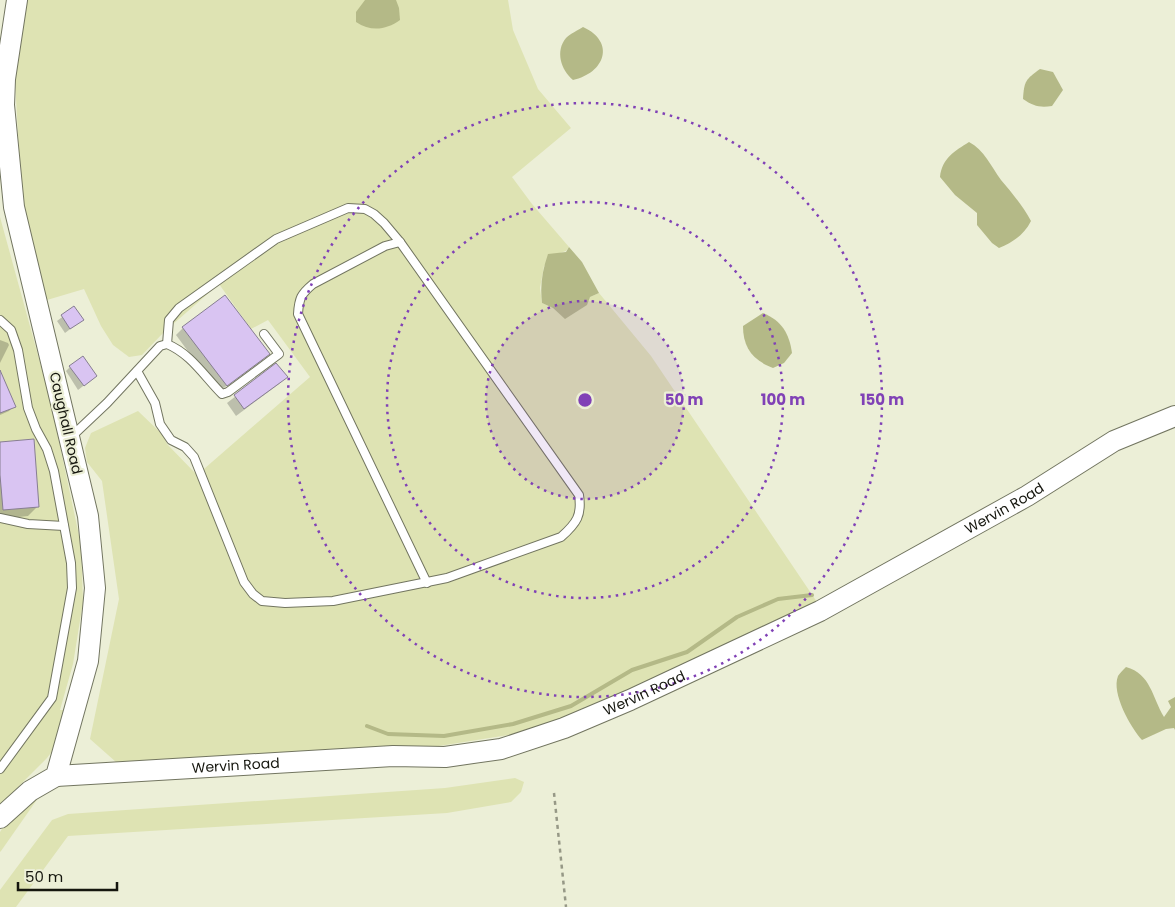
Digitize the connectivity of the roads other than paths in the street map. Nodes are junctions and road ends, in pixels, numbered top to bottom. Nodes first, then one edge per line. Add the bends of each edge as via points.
1 (17, 0) edge
2 (400, 242) junction
3 (0, 320) edge
4 (264, 334) dead end
5 (167, 344) junction
6 (137, 371) junction
7 (1175, 416) edge
8 (70, 439) junction
9 (0, 518) edge
10 (64, 526) junction
11 (427, 583) junction
12 (0, 769) edge
13 (56, 776) junction
14 (0, 818) edge

1 - 8 street, Caughall Road via 4,105 14,207
2 - 5 lane via 374,214 365,209 348,208 276,239 179,308 169,320
2 - 11 lane via 385,246 313,284 303,292 298,314
2 - 11 lane via 580,495 581,506 578,519 562,537
3 - 10 lane via 11,330 18,350 28,408 54,471
4 - 5 lane via 279,354 222,394 195,364
5 - 6 lane via 160,346
6 - 8 lane
6 - 11 lane via 155,403 160,424 171,440 185,447 194,457 244,582 262,601 333,601
7 - 13 street, Wervin Road via 1114,441 1027,496 820,611 630,700 564,728 501,749 445,757 393,756
8 - 13 street, Caughall Road via 88,516 95,588 88,661
9 - 10 lane
10 - 12 lane via 72,588 52,698
13 - 14 street via 30,791

